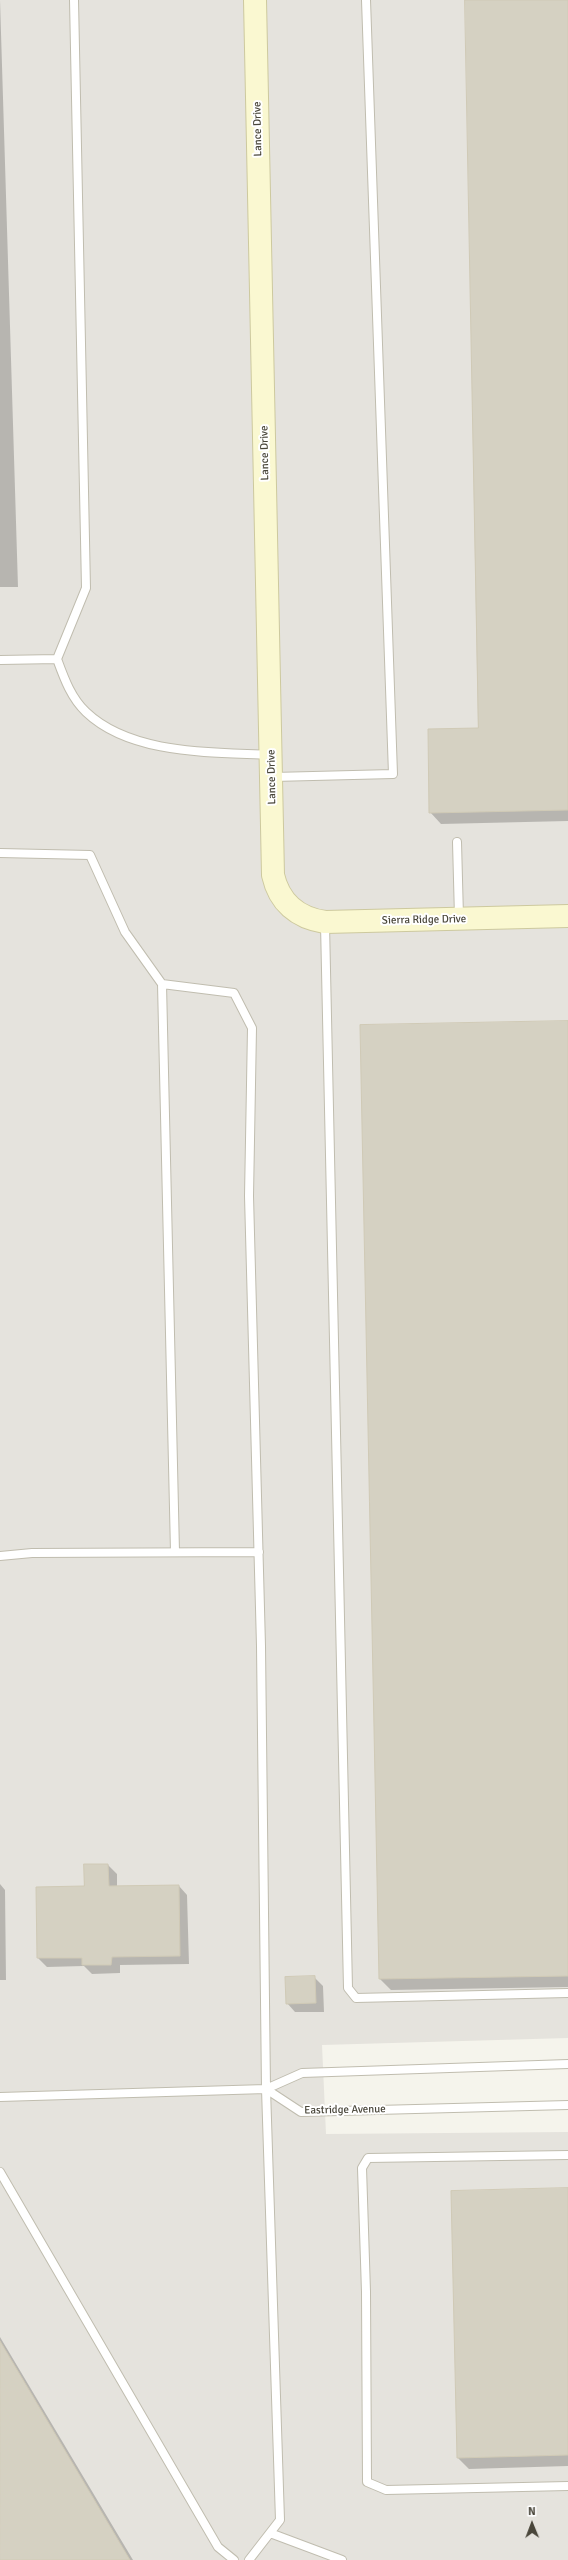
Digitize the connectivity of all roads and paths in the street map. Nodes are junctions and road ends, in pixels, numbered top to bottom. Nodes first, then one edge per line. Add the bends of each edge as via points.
1 (74, 0) edge
2 (255, 0) edge
3 (366, 0) edge
4 (57, 659) junction
5 (0, 660) edge
6 (272, 755) junction
7 (273, 777) junction
8 (457, 842) dead end
9 (0, 853) edge
10 (286, 903) joint
11 (568, 916) edge
12 (459, 919) junction
13 (324, 922) junction
14 (162, 984) junction
15 (176, 1552) junction
16 (259, 1552) junction
17 (0, 1556) edge
18 (568, 1993) edge
19 (568, 2064) edge
20 (266, 2089) junction
21 (0, 2097) edge
22 (568, 2105) edge
23 (568, 2155) edge
24 (0, 2172) edge
25 (568, 2486) edge
26 (270, 2533) junction
27 (234, 2560) edge
28 (249, 2560) edge
29 (342, 2560) edge

1 - 4 lane via 86,588
2 - 6 street, Lance Drive
3 - 7 lane via 394,774
4 - 5 lane
4 - 6 lane via 73,694 86,712 109,729 145,742 191,751
6 - 7 street, Lance Drive
7 - 10 street, Lance Drive via 273,874 277,890
8 - 12 lane
9 - 14 lane via 90,855 125,932
10 - 13 street, Sierra Ridge Drive via 300,915
11 - 12 street, Sierra Ridge Drive
12 - 13 street, Sierra Ridge Drive
13 - 18 lane via 348,1988 356,1998
14 - 15 lane
14 - 16 lane via 234,993 252,1028 249,1196
15 - 16 lane
15 - 17 lane
16 - 20 lane
19 - 20 lane via 302,2073
20 - 21 lane
20 - 22 lane, Eastridge Avenue via 301,2112
20 - 26 lane via 280,2520
23 - 25 lane via 368,2158 362,2168 366,2292 367,2482 386,2490
24 - 27 lane via 218,2547
26 - 28 lane
26 - 29 lane

